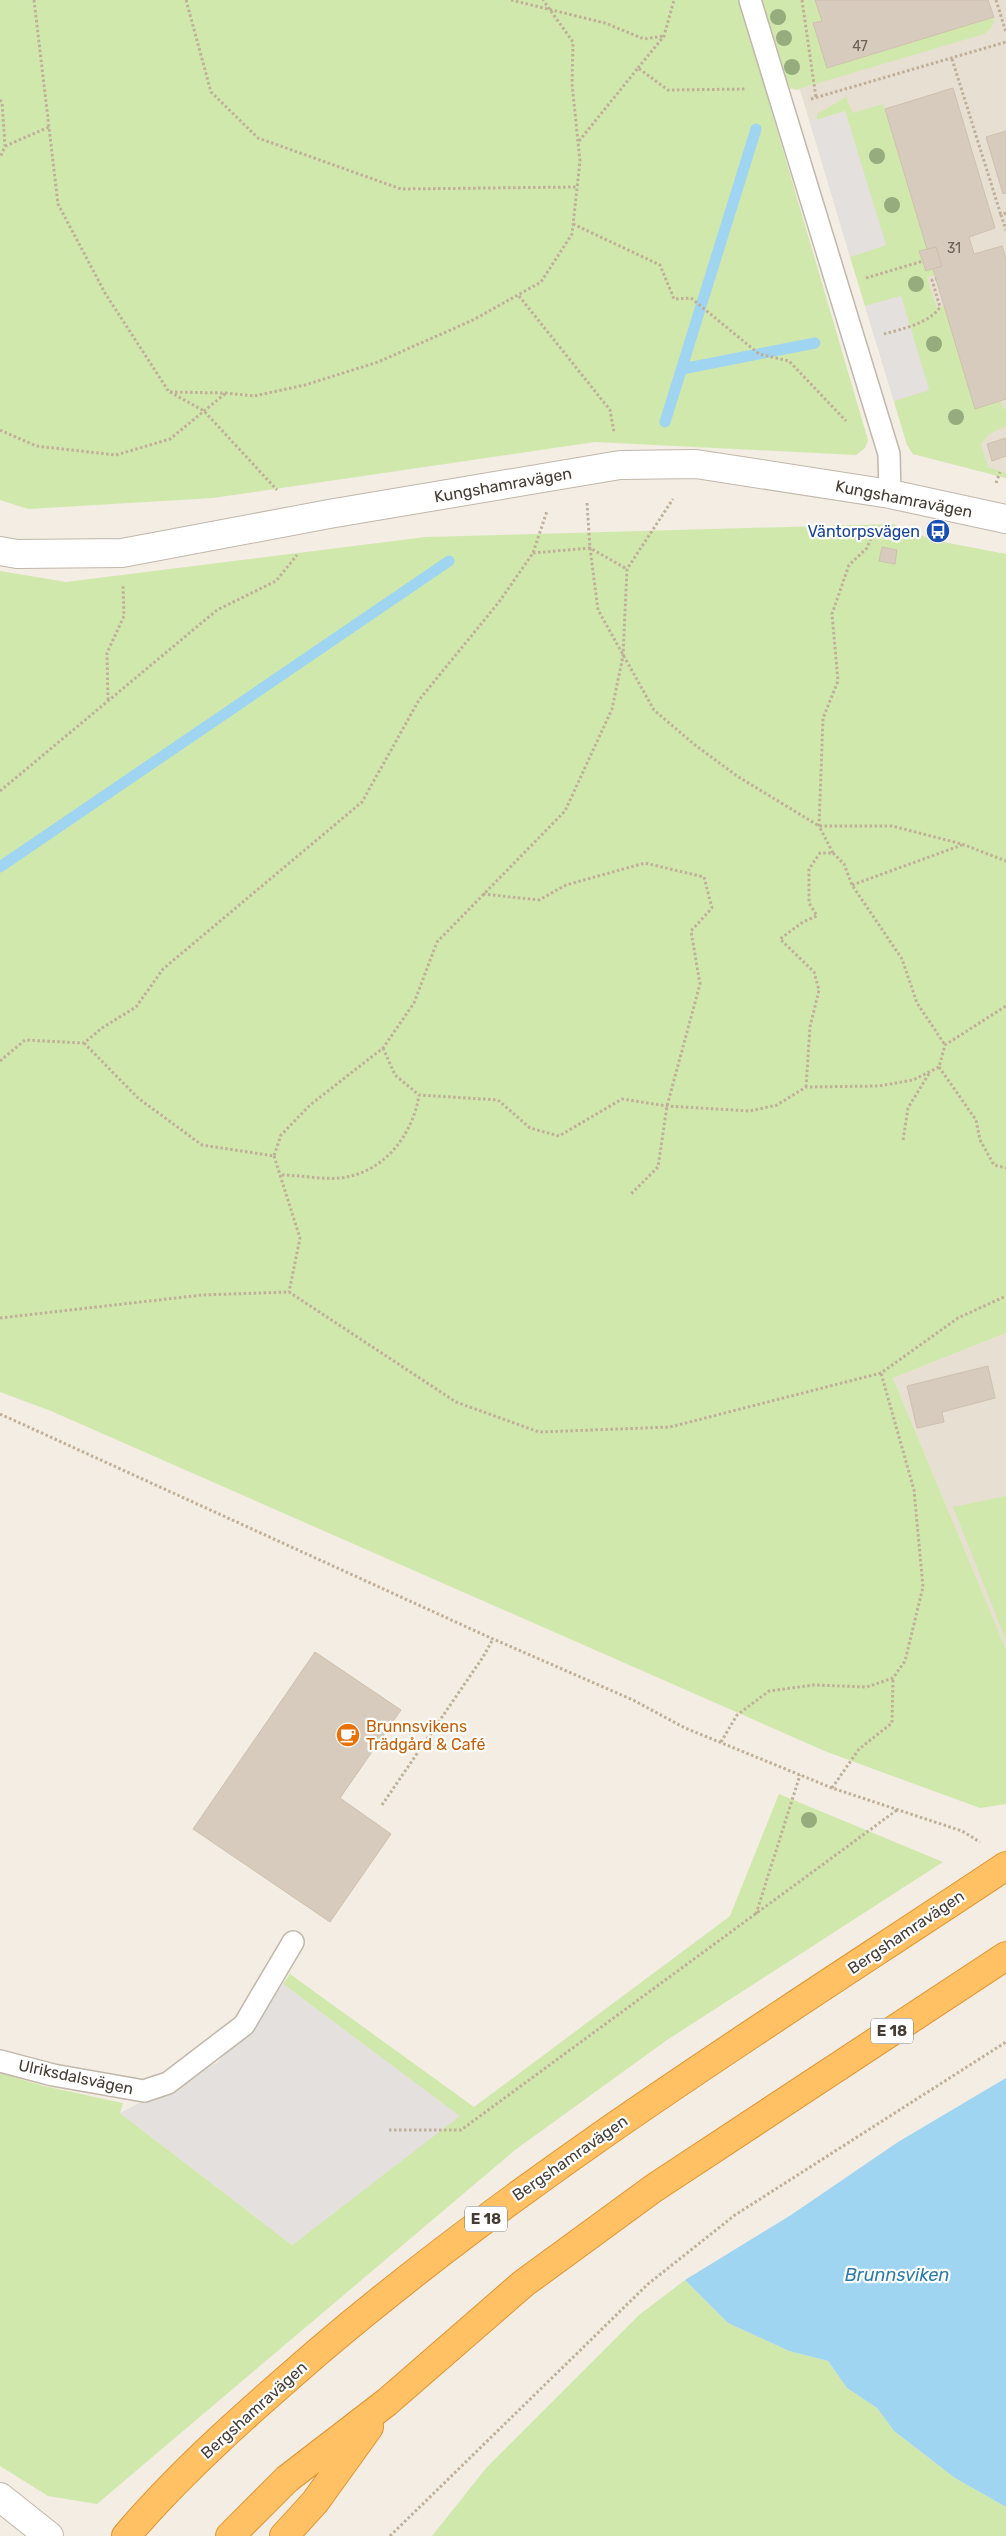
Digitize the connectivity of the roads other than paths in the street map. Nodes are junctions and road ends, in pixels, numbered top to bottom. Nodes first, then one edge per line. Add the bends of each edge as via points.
1 (750, 0) edge
2 (890, 494) junction
3 (1006, 519) edge
4 (0, 551) edge
5 (1006, 1866) edge
6 (293, 1942) dead end
7 (1006, 1956) edge
8 (0, 2060) edge
9 (387, 2402) junction
10 (0, 2497) edge
11 (49, 2536) edge
12 (126, 2536) edge
13 (230, 2536) edge
14 (284, 2536) edge

1 - 2 lane via 889,454
2 - 3 street, Kungshamravägen
2 - 4 street, Kungshamravägen via 696,464 620,465 122,553 17,554
5 - 12 highway, Bergshamravägen / E 18 via 543,2176 398,2286 241,2419
6 - 8 lane, Ulriksdalsvägen via 244,2025 168,2083 144,2091 53,2075
7 - 9 highway, E 18 via 654,2188 524,2283
9 - 13 highway, E 18 via 287,2479
9 - 14 highway via 315,2502
10 - 11 street

